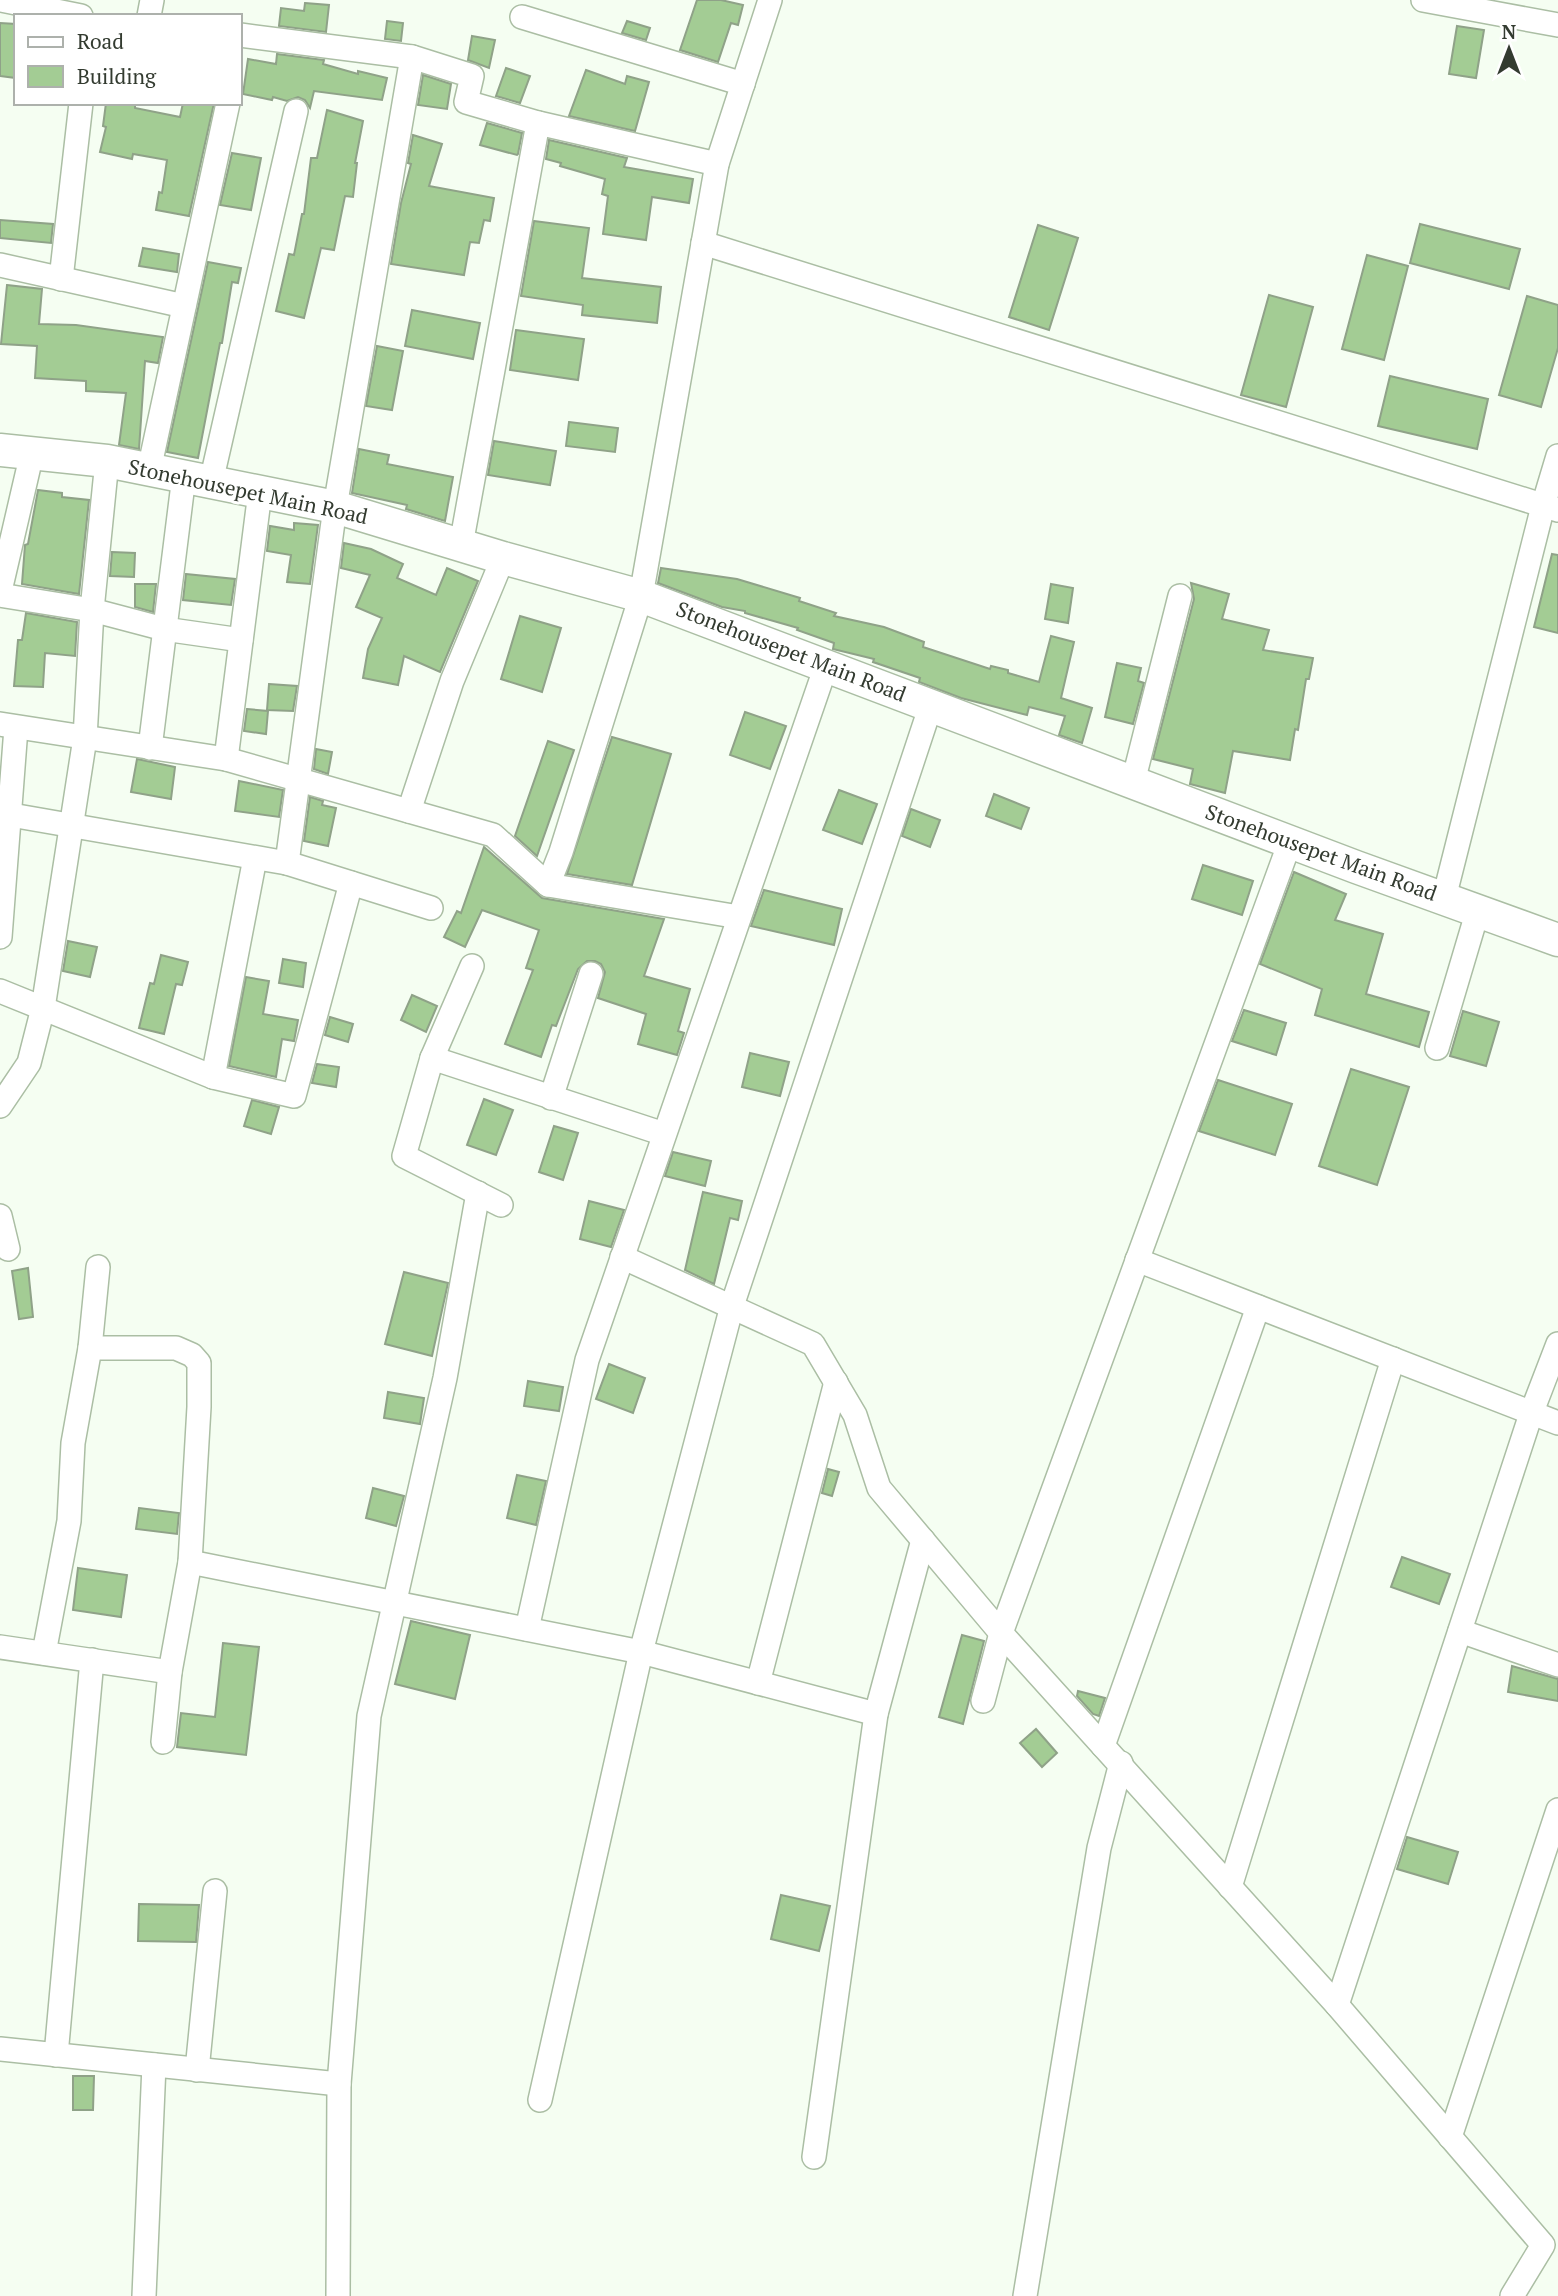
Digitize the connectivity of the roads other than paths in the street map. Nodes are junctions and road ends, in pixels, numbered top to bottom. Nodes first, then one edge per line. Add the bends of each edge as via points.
1 (1, 0) edge
2 (770, 0) edge
3 (1423, 0) edge
4 (71, 14) edge
5 (522, 17) dead end
6 (1558, 25) edge
7 (242, 41) edge
8 (412, 57) junction
9 (743, 85) junction
10 (81, 105) edge
11 (228, 105) edge
12 (296, 110) dead end
13 (538, 123) junction
14 (717, 164) junction
15 (703, 243) junction
16 (0, 265) edge
17 (61, 278) junction
18 (184, 306) junction
19 (0, 450) edge
20 (32, 453) junction
21 (1558, 456) edge
22 (107, 461) junction
23 (149, 470) junction
24 (198, 479) junction
25 (260, 492) junction
26 (335, 507) junction
27 (1551, 508) edge
28 (461, 545) junction
29 (503, 558) junction
30 (0, 593) edge
31 (641, 596) junction
32 (1180, 596) dead end
33 (92, 610) junction
34 (164, 629) junction
35 (241, 640) junction
36 (826, 666) junction
37 (931, 705) junction
38 (8, 726) edge
39 (85, 738) junction
40 (150, 748) junction
41 (226, 759) junction
42 (298, 778) junction
43 (1133, 782) junction
44 (409, 811) junction
45 (5, 814) edge
46 (72, 826) junction
47 (1290, 842) junction
48 (255, 858) junction
49 (287, 863) junction
50 (351, 883) junction
51 (548, 885) junction
52 (1444, 898) junction
53 (431, 908) dead end
54 (1478, 910) junction
55 (739, 917) junction
56 (0, 937) edge
57 (1558, 940) edge
58 (472, 967) dead end
59 (591, 974) dead end
60 (0, 992) edge
61 (43, 1008) junction
62 (1437, 1048) dead end
63 (432, 1058) junction
64 (213, 1077) junction
65 (551, 1098) junction
66 (0, 1106) edge
67 (664, 1135) junction
68 (478, 1193) junction
69 (501, 1205) dead end
70 (0, 1216) edge
71 (8, 1249) dead end
72 (622, 1257) junction
73 (1137, 1260) junction
74 (98, 1267) dead end
75 (732, 1306) junction
76 (1258, 1307) junction
77 (1558, 1344) edge
78 (90, 1348) junction
79 (1393, 1359) junction
80 (836, 1382) junction
81 (1531, 1413) junction
82 (1558, 1423) edge
83 (923, 1540) junction
84 (190, 1562) junction
85 (394, 1603) junction
86 (527, 1629) junction
87 (1460, 1631) junction
88 (1001, 1633) junction
89 (0, 1647) edge
90 (641, 1652) junction
91 (44, 1653) junction
92 (92, 1660) junction
93 (1558, 1665) edge
94 (170, 1672) junction
95 (758, 1683) junction
96 (983, 1701) dead end
97 (876, 1714) junction
98 (163, 1742) dead end
99 (1103, 1746) junction
100 (1121, 1763) junction
101 (1558, 1810) edge
102 (1230, 1887) junction
103 (215, 1891) dead end
104 (1337, 2005) junction
105 (0, 2049) edge
106 (56, 2055) junction
107 (154, 2065) junction
108 (197, 2070) junction
109 (339, 2084) junction
110 (540, 2100) dead end
111 (1450, 2137) junction
112 (814, 2157) dead end
113 (144, 2296) edge
114 (338, 2296) edge
115 (1025, 2296) edge
116 (1513, 2296) edge

1 - 4 street
2 - 9 street
3 - 6 street
5 - 9 street
7 - 8 street
8 - 13 street via 472,76 466,102
8 - 26 street
9 - 14 street
10 - 17 street
11 - 18 street
12 - 24 street
13 - 14 street
13 - 28 street
14 - 15 street
15 - 27 street
15 - 31 street
16 - 17 street
17 - 18 street
18 - 23 street
19 - 20 main road, Stonehousepet Main Road
20 - 22 main road, Stonehousepet Main Road
20 - 30 street
21 - 27 street
22 - 23 main road, Stonehousepet Main Road
22 - 33 street
23 - 24 main road, Stonehousepet Main Road
24 - 25 main road, Stonehousepet Main Road
24 - 34 street
25 - 26 main road, Stonehousepet Main Road
25 - 35 street
26 - 28 main road, Stonehousepet Main Road
26 - 42 street
27 - 52 street
28 - 29 main road, Stonehousepet Main Road
29 - 31 main road, Stonehousepet Main Road
29 - 44 street via 452,681
30 - 33 street
31 - 36 main road, Stonehousepet Main Road
31 - 51 street
32 - 43 street
33 - 34 street
33 - 39 street
34 - 35 street
34 - 40 street
35 - 41 street
36 - 37 main road, Stonehousepet Main Road
36 - 55 street
37 - 43 main road, Stonehousepet Main Road
37 - 75 street
38 - 39 street
38 - 45 street
39 - 40 street
39 - 46 street
40 - 41 street
41 - 42 street
42 - 44 street
42 - 49 street
43 - 47 main road, Stonehousepet Main Road
44 - 51 street via 493,835
45 - 46 street
45 - 56 street
46 - 48 street
46 - 61 street
47 - 52 main road, Stonehousepet Main Road
47 - 73 street
48 - 49 street
48 - 64 street
49 - 50 street
50 - 53 street
50 - 64 street via 294,1096
51 - 55 street
52 - 54 main road, Stonehousepet Main Road
54 - 57 main road, Stonehousepet Main Road
54 - 62 street
55 - 67 street
58 - 63 street
59 - 65 street
60 - 61 street
61 - 64 street
61 - 66 street via 29,1063
63 - 65 street
63 - 68 street via 404,1156
65 - 67 street
67 - 72 street
68 - 69 street
68 - 85 street via 445,1378
70 - 71 street
72 - 75 street
72 - 86 street via 587,1360
73 - 76 street
73 - 88 street
74 - 78 street
75 - 80 street via 813,1344
75 - 90 street
76 - 79 street
76 - 99 street
77 - 81 street
78 - 84 street via 176,1348 199,1363
78 - 91 street via 72,1443 69,1521
79 - 81 street
79 - 102 street
80 - 83 street via 855,1415 879,1488
80 - 95 street
81 - 82 street
81 - 87 street
83 - 88 street
83 - 97 street
84 - 85 street
84 - 94 street
85 - 86 street
85 - 109 street via 369,1716
86 - 90 street
87 - 93 street
87 - 104 street
88 - 96 street
88 - 99 street
89 - 91 street
90 - 95 street
90 - 110 street
91 - 92 street
92 - 94 street
92 - 106 street
94 - 98 street
95 - 97 street
97 - 112 street
99 - 100 street
100 - 102 street
100 - 115 street via 1099,1849
101 - 111 street
102 - 104 street
103 - 108 street
104 - 111 street
105 - 106 street
106 - 107 street
107 - 108 street
107 - 113 street
108 - 109 street
109 - 114 street
111 - 116 street via 1542,2245

